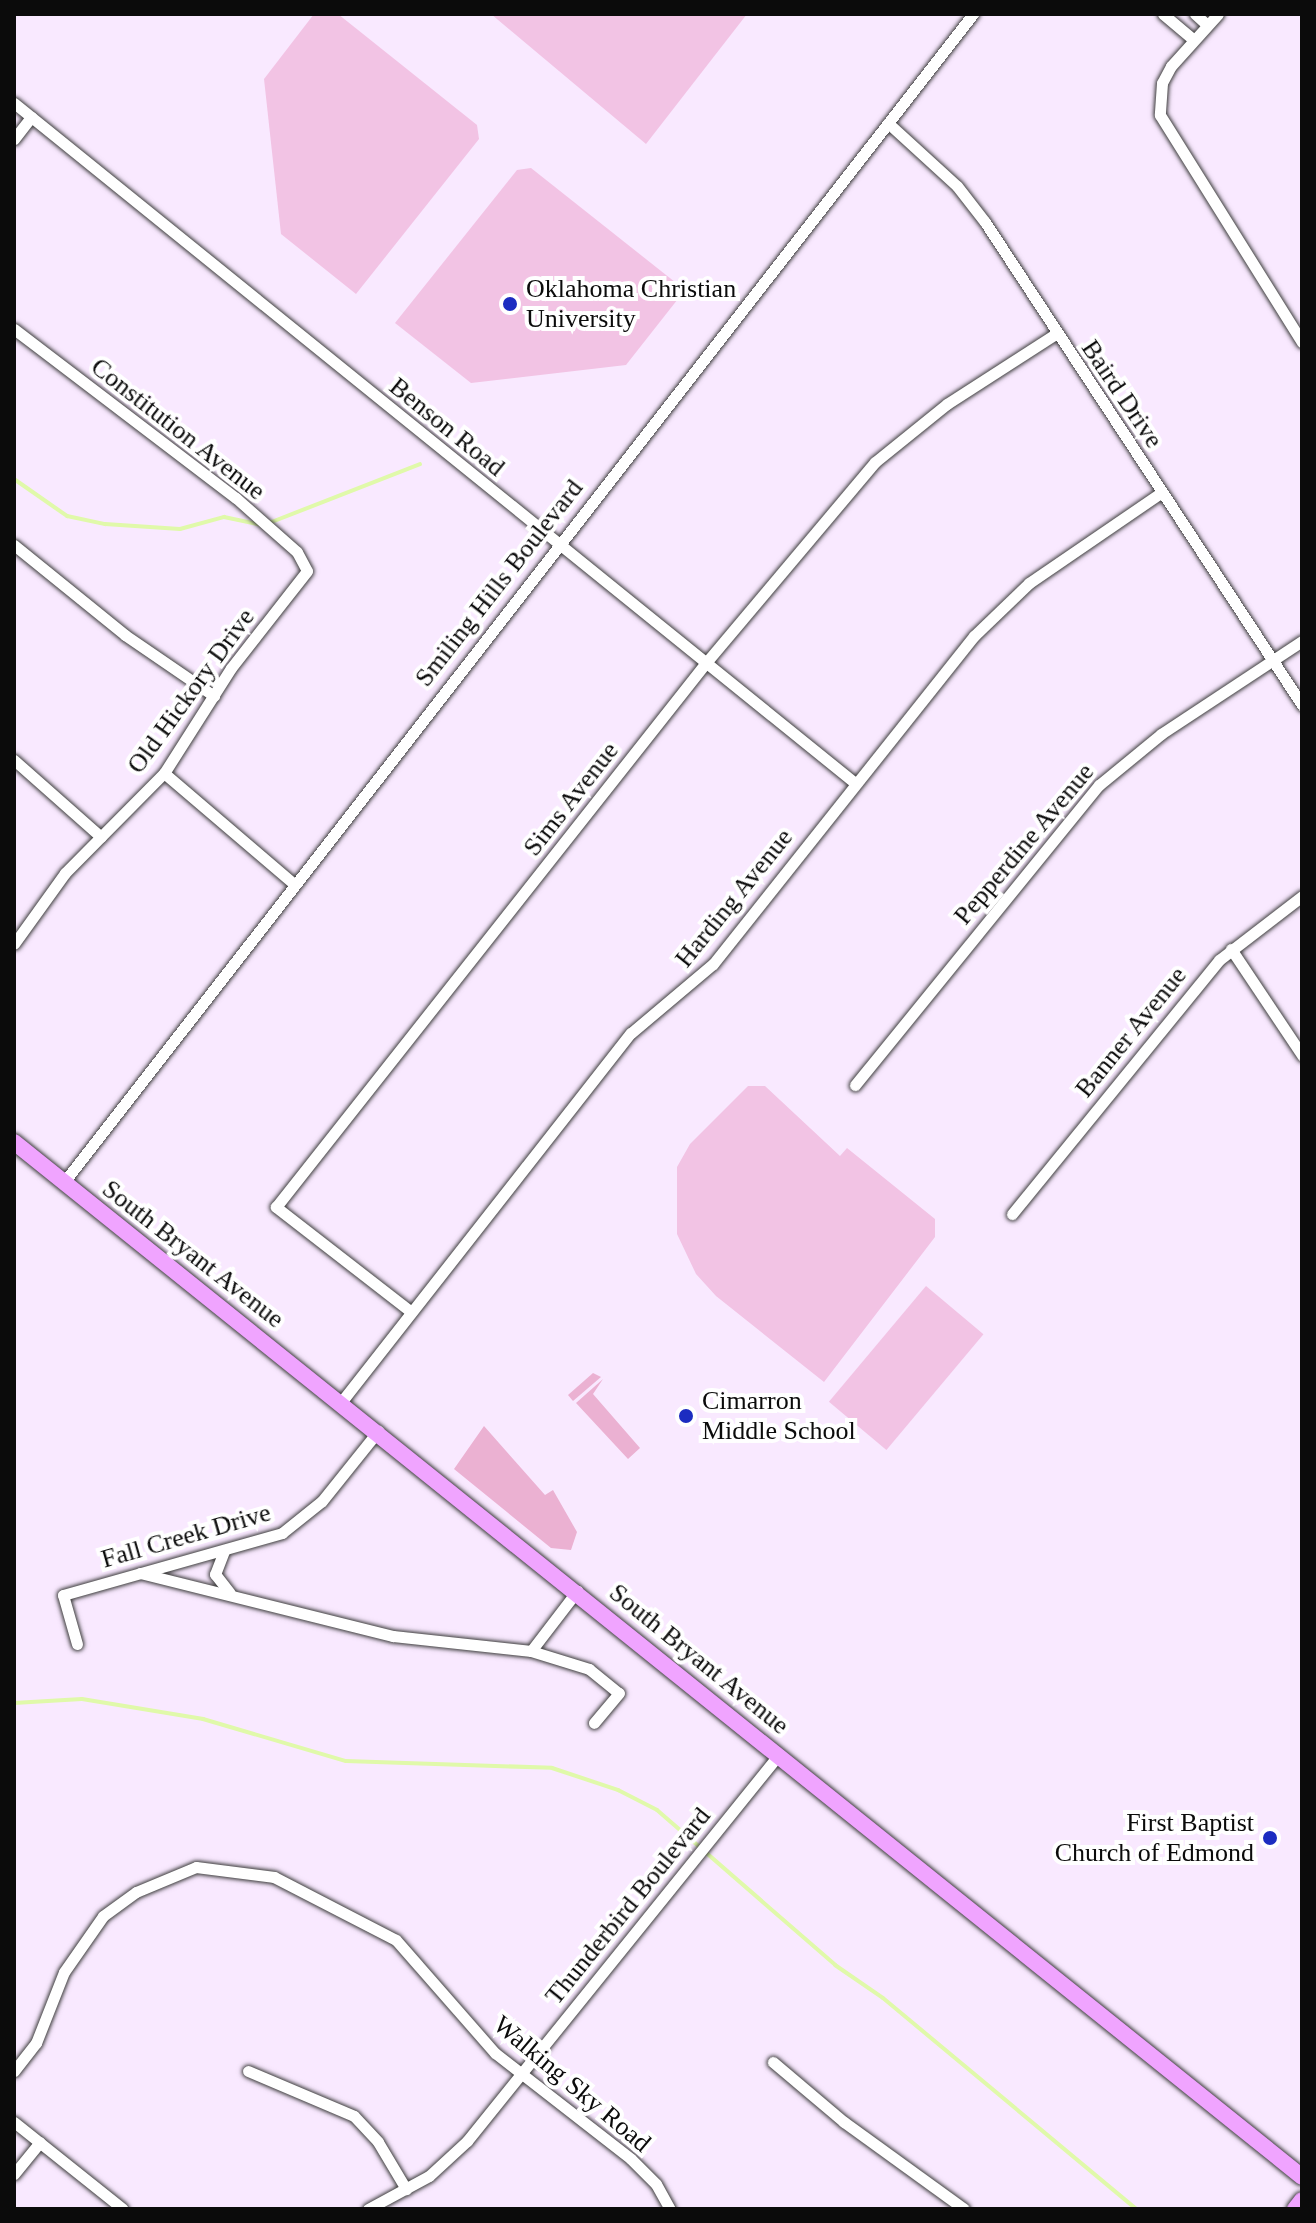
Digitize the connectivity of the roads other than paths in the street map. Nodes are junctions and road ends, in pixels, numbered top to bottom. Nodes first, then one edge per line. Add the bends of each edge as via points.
1 (973, 14) edge
2 (1163, 14) edge
3 (1195, 14) edge
4 (1218, 14) edge
5 (1205, 23) junction
6 (1192, 38) junction
7 (14, 103) edge
8 (31, 117) junction
9 (888, 123) junction
10 (14, 139) edge
11 (14, 329) edge
12 (1054, 335) junction
13 (1302, 342) edge
14 (1162, 492) junction
15 (556, 544) junction
16 (14, 545) edge
17 (307, 571) joint
18 (1302, 641) edge
19 (1272, 660) junction
20 (704, 665) junction
21 (214, 696) junction
22 (1302, 705) edge
23 (14, 760) edge
24 (164, 773) junction
25 (855, 783) junction
26 (101, 837) junction
27 (293, 883) junction
28 (1302, 896) edge
29 (14, 944) edge
30 (1231, 949) junction
31 (1302, 1055) edge
32 (855, 1085) dead end
33 (14, 1142) edge
34 (64, 1182) junction
35 (1012, 1214) dead end
36 (410, 1311) junction
37 (342, 1401) junction
38 (378, 1431) junction
39 (224, 1551) junction
40 (140, 1573) junction
41 (577, 1591) junction
42 (236, 1597) junction
43 (77, 1644) dead end
44 (531, 1651) junction
45 (594, 1723) dead end
46 (779, 1754) junction
47 (773, 2062) dead end
48 (14, 2071) edge
49 (248, 2071) dead end
50 (522, 2073) junction
51 (14, 2122) edge
52 (40, 2142) junction
53 (14, 2174) edge
54 (1302, 2177) edge
55 (406, 2189) junction
56 (1302, 2200) edge
57 (123, 2209) edge
58 (368, 2209) edge
59 (670, 2209) edge
60 (964, 2209) edge
61 (1295, 2209) edge

1 - 9 street, Smiling Hills Boulevard
2 - 6 street
3 - 5 street
4 - 5 street
5 - 6 street
6 - 13 street via 1162,83 1158,104 1164,127
7 - 8 street, Benson Road
8 - 10 street
8 - 15 street, Benson Road
9 - 12 street, Baird Drive via 957,186
9 - 15 street, Smiling Hills Boulevard
11 - 17 street, Constitution Avenue via 236,498 297,552
12 - 14 street, Baird Drive
12 - 20 street, Sims Avenue via 947,404 875,462
14 - 19 street, Baird Drive
14 - 25 street, Harding Avenue via 1004,605
15 - 20 street, Benson Road
15 - 27 street, Smiling Hills Boulevard
16 - 21 street via 114,627
17 - 21 street, Old Hickory Drive
18 - 19 street, Pepperdine Avenue
19 - 22 street, Baird Drive
19 - 32 street, Pepperdine Avenue via 1161,734 1099,785
20 - 25 street, Benson Road
20 - 36 street, Sims Avenue via 276,1207
21 - 24 street, Old Hickory Drive
23 - 26 street
24 - 26 street, Old Hickory Drive
24 - 27 street
25 - 36 street, Harding Avenue via 713,964 631,1033
26 - 29 street, Old Hickory Drive via 65,873
27 - 34 street, Smiling Hills Boulevard
28 - 30 street, Banner Avenue
30 - 31 street
30 - 35 street, Banner Avenue
33 - 34 street, South Bryant Avenue
34 - 37 street, South Bryant Avenue
36 - 37 street, Harding Avenue
37 - 38 street, South Bryant Avenue
38 - 39 street, Fall Creek Drive via 303,1520 282,1533
38 - 41 street, South Bryant Avenue
39 - 40 street, Fall Creek Drive
39 - 42 street via 215,1574
40 - 42 street
40 - 43 street, Fall Creek Drive via 63,1595
41 - 44 street
41 - 46 street, South Bryant Avenue
42 - 44 street via 393,1636
44 - 45 street via 589,1669 619,1693
46 - 50 street, Thunderbird Boulevard
46 - 54 street, South Bryant Avenue
47 - 60 street via 844,2122
48 - 50 street, Walking Sky Road via 36,2043 64,1972 87,1932 136,1892 196,1867 274,1877 396,1940 437,1980 473,2030
49 - 55 street via 354,2116 378,2142
50 - 55 street, Thunderbird Boulevard via 456,2152
50 - 59 street, Walking Sky Road via 631,2159 656,2184
51 - 52 street
52 - 53 street
52 - 57 street
55 - 58 street, Thunderbird Boulevard
56 - 61 street

